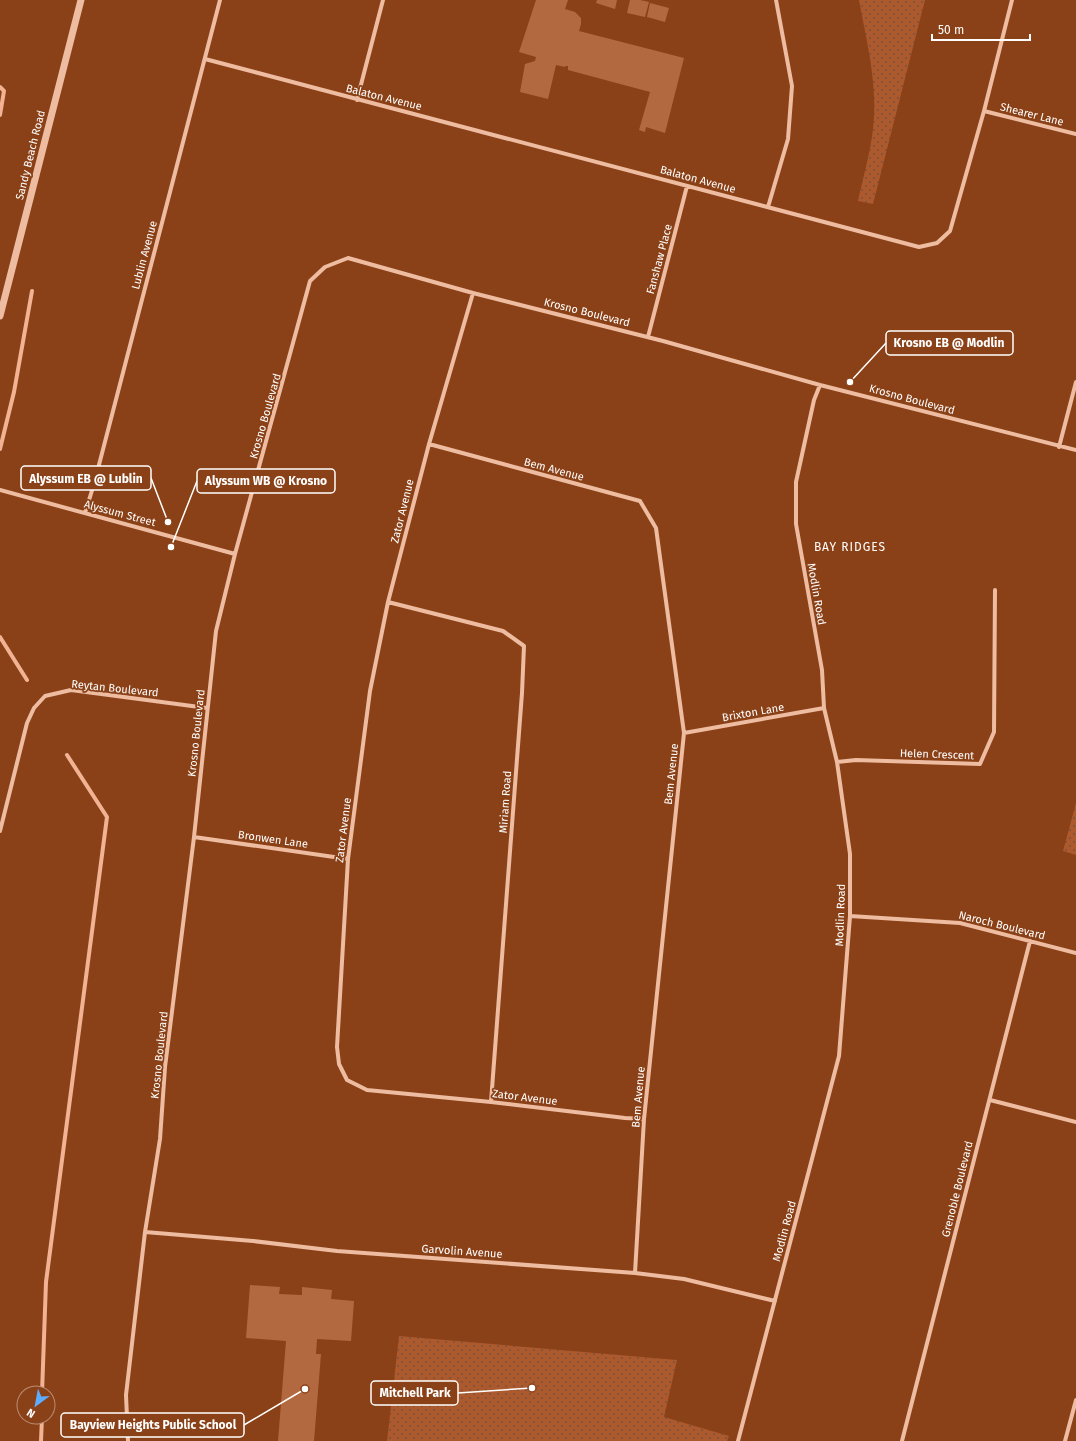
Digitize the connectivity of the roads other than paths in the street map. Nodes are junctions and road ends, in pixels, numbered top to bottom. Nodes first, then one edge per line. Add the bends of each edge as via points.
1 (81, 0) edge
2 (220, 0) edge
3 (383, 0) edge
4 (776, 0) edge
5 (1012, 0) edge
6 (205, 59) junction
7 (357, 100) junction
8 (984, 111) junction
9 (1076, 134) edge
10 (687, 186) junction
11 (768, 207) junction
12 (473, 293) junction
13 (0, 316) edge
14 (648, 337) junction
15 (1076, 382) edge
16 (820, 385) junction
17 (429, 444) junction
18 (1059, 447) junction
19 (1076, 450) edge
20 (0, 490) edge
21 (85, 514) junction
22 (235, 554) junction
23 (995, 590) dead end
24 (388, 602) junction
25 (208, 708) junction
26 (824, 708) junction
27 (684, 733) junction
28 (836, 762) junction
29 (0, 831) edge
30 (194, 837) junction
31 (348, 858) junction
32 (850, 916) junction
33 (1030, 941) junction
34 (1076, 953) edge
35 (990, 1100) junction
36 (491, 1102) junction
37 (644, 1118) junction
38 (1076, 1122) edge
39 (145, 1232) junction
40 (635, 1272) junction
41 (774, 1301) junction
42 (1076, 1400) edge
43 (128, 1441) edge
44 (738, 1441) edge
45 (902, 1441) edge
46 (1065, 1441) edge

1 - 13 street, Sandy Beach Road
2 - 6 street, Lublin Avenue
3 - 7 street
4 - 11 street via 792,86 788,139
5 - 8 street, Balaton Avenue
6 - 7 street, Balaton Avenue
6 - 21 street, Lublin Avenue
7 - 10 street, Balaton Avenue
8 - 9 street, Shearer Lane
8 - 11 street, Balaton Avenue via 950,231 937,243 918,247
10 - 11 street, Balaton Avenue
10 - 14 street, Fanshaw Place
12 - 14 street, Krosno Boulevard
12 - 17 street, Zator Avenue
12 - 22 street, Krosno Boulevard via 348,258 325,266 310,281
14 - 16 street, Krosno Boulevard
15 - 18 street
16 - 18 street, Krosno Boulevard
16 - 26 street, Modlin Road via 814,400 796,482 796,524 822,670
17 - 24 street, Zator Avenue
17 - 27 street, Bem Avenue via 640,501 656,528
18 - 19 street, Krosno Boulevard
20 - 21 street, Alyssum Street
21 - 22 street, Alyssum Street
22 - 25 street, Krosno Boulevard via 216,631
23 - 28 street, Helen Crescent via 994,732 980,764 856,760
24 - 31 street, Zator Avenue via 370,691
24 - 36 street, Miriam Road via 503,631 524,646
25 - 29 street, Reytan Boulevard via 71,690 45,696 34,708 28,723
25 - 30 street, Krosno Boulevard
26 - 27 street, Brixton Lane
26 - 28 street, Modlin Road
27 - 37 street, Bem Avenue
28 - 32 street, Modlin Road via 850,854
30 - 31 street, Bronwen Lane
30 - 39 street, Krosno Boulevard via 165,1067 160,1139
31 - 36 street, Zator Avenue via 337,1047 339,1064 347,1080 367,1090
32 - 33 street, Naroch Boulevard via 960,922
32 - 41 street, Modlin Road via 839,1056
33 - 34 street, Naroch Boulevard
33 - 35 street, Grenoble Boulevard
35 - 38 street
35 - 45 street, Grenoble Boulevard
36 - 37 street, Zator Avenue
37 - 40 street, Bem Avenue
39 - 40 street, Garvolin Avenue via 253,1241 337,1252
39 - 43 street, Krosno Boulevard via 126,1395
40 - 41 street, Garvolin Avenue via 684,1279
41 - 44 street, Modlin Road
42 - 46 street

